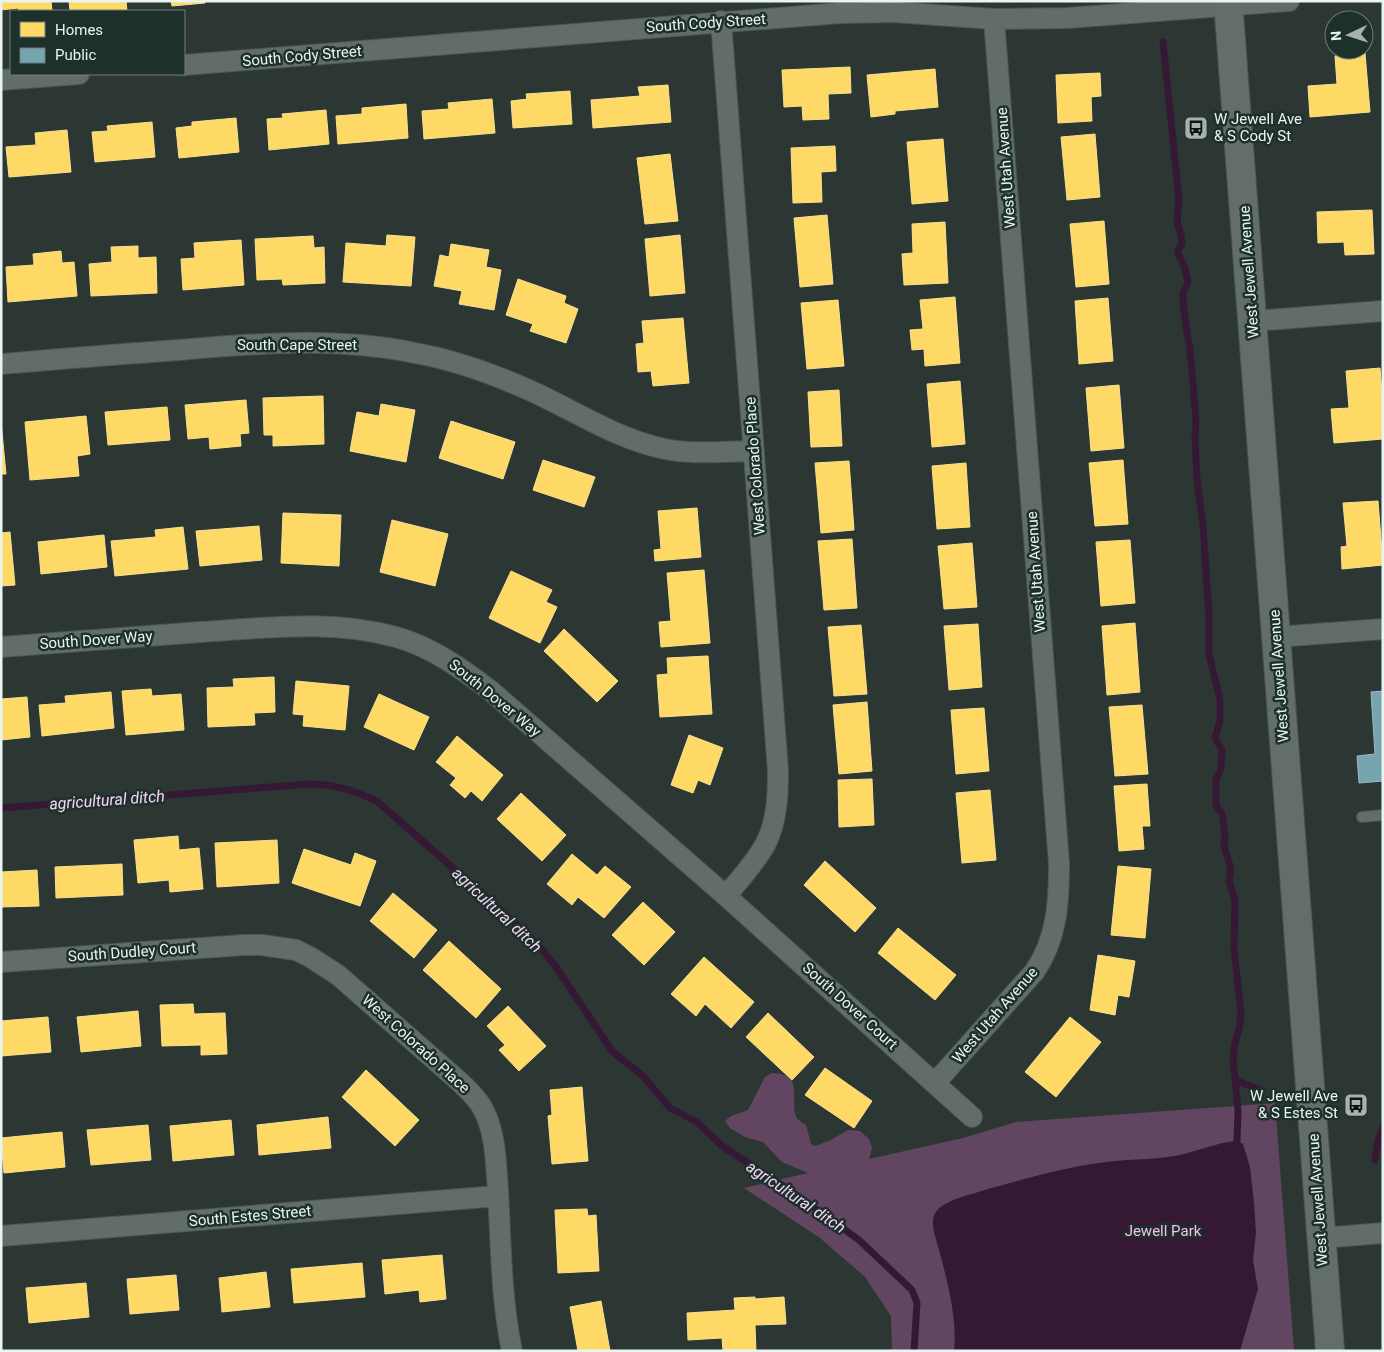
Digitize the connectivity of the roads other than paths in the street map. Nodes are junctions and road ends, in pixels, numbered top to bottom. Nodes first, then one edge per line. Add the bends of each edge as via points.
1 (1288, 1) edge
2 (1228, 4) edge
3 (994, 18) junction
4 (721, 21) junction
5 (185, 65) edge
6 (66, 75) edge
7 (1, 80) edge
8 (1383, 311) edge
9 (1253, 321) junction
10 (1, 364) edge
11 (754, 451) junction
12 (1383, 629) edge
13 (1276, 637) junction
14 (1, 647) edge
15 (1383, 815) edge
16 (1362, 817) dead end
17 (726, 896) junction
18 (262, 944) joint
19 (1, 962) edge
20 (935, 1083) junction
21 (972, 1117) dead end
22 (498, 1196) junction
23 (1383, 1233) edge
24 (1, 1236) edge
25 (1321, 1238) junction
26 (512, 1351) edge
27 (1330, 1351) edge

1 - 2 street, South Cody Street
2 - 3 street, South Cody Street via 1068,18
2 - 9 main road, West Jewell Avenue
3 - 4 street, South Cody Street via 894,12
3 - 20 street, West Utah Avenue via 1059,864 1059,900 1053,933 1040,963
4 - 5 street, South Cody Street
4 - 11 street, West Colorado Place
6 - 7 street
8 - 9 street
9 - 13 main road, West Jewell Avenue
10 - 11 street, South Cape Street via 244,344 352,343 416,353 478,370 530,390 611,431 665,449
11 - 17 street, West Colorado Place via 778,793 766,842
12 - 13 street
13 - 25 main road, West Jewell Avenue
14 - 17 street, South Dover Way via 318,626 398,637 453,662 491,691
15 - 16 lane
17 - 20 street, South Dover Court
18 - 19 street, South Dudley Court
18 - 22 street, West Colorado Place via 296,950 325,966 473,1095 483,1108 490,1130
20 - 21 street, South Dover Court
22 - 24 street, South Estes Street
22 - 26 street, West Colorado Place via 506,1314
23 - 25 street
25 - 27 main road, West Jewell Avenue

